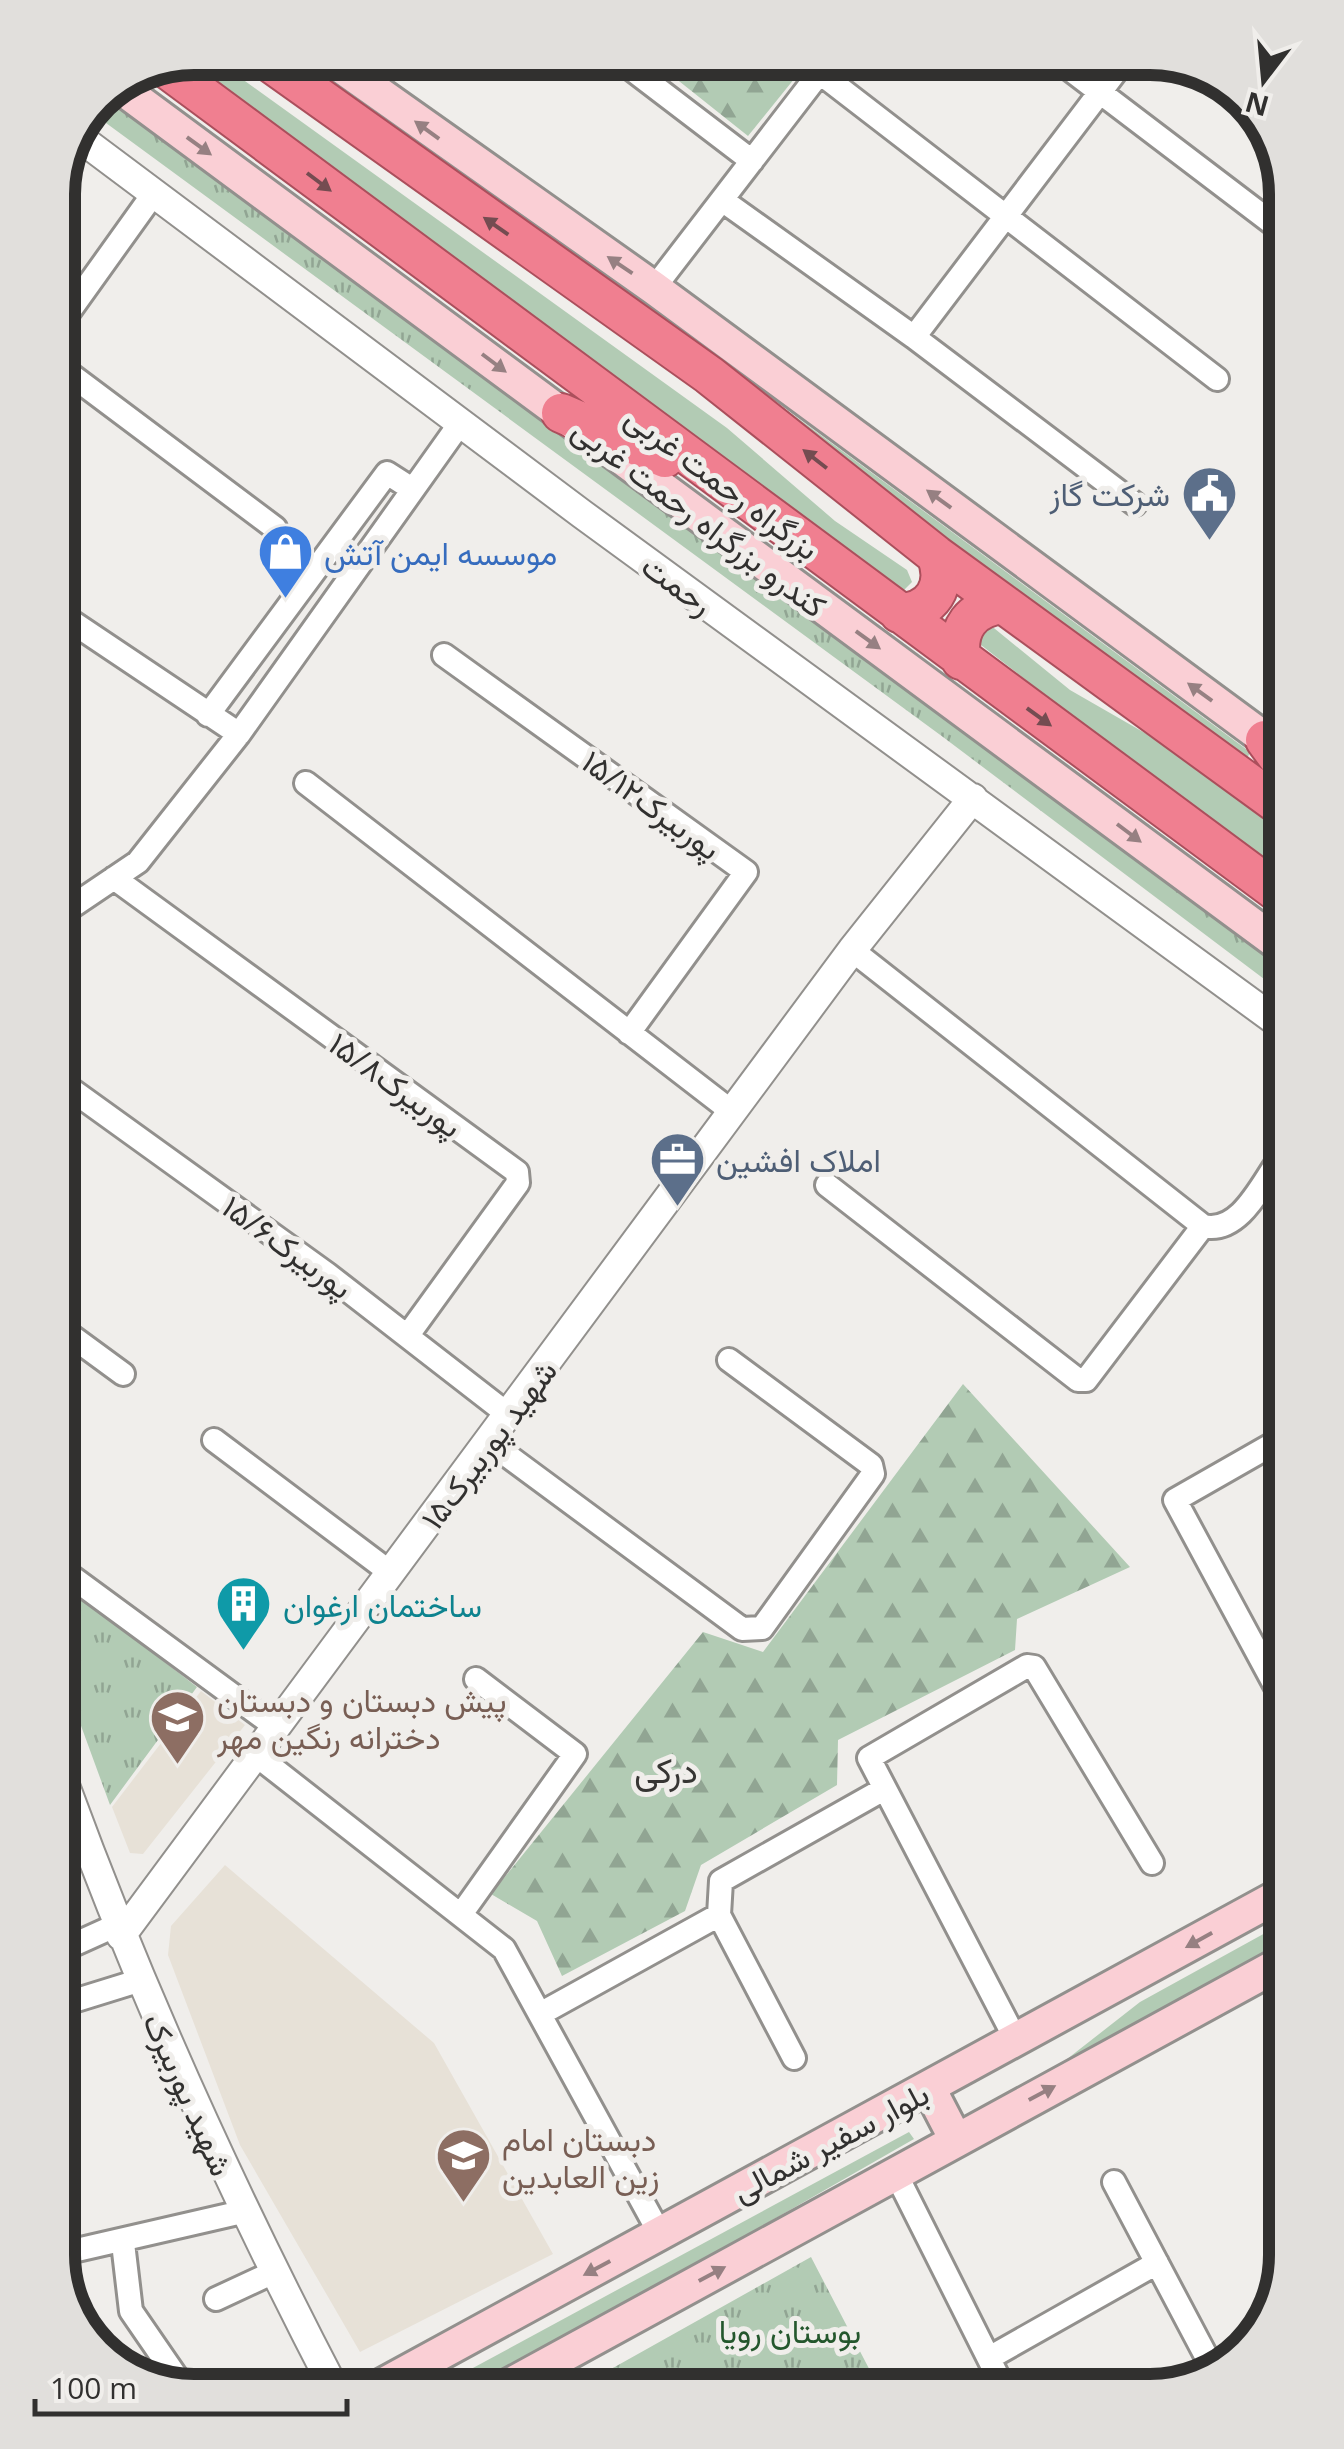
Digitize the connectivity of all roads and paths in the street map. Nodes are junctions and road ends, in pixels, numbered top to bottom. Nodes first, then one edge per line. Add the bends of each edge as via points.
1 (288, 75) edge
2 (352, 75) edge
3 (639, 75) edge
4 (817, 75) edge
5 (837, 75) edge
6 (1077, 75) edge
7 (1112, 75) edge
8 (177, 76) edge
9 (150, 84) edge
10 (1099, 92) junction
11 (130, 95) edge
12 (240, 124) junction
13 (87, 143) edge
14 (752, 161) junction
15 (154, 193) junction
16 (722, 200) junction
17 (1005, 218) junction
18 (1269, 221) edge
19 (654, 288) junction
20 (75, 302) edge
21 (914, 337) junction
22 (75, 378) edge
23 (1217, 379) dead end
24 (561, 413) junction
25 (461, 422) junction
26 (723, 482) junction
27 (412, 489) junction
28 (1135, 504) dead end
29 (275, 528) dead end
30 (936, 555) junction
31 (1003, 604) junction
32 (899, 613) junction
33 (75, 624) edge
34 (444, 655) dead end
35 (960, 660) junction
36 (208, 715) junction
37 (238, 734) junction
38 (1269, 745) edge
39 (306, 784) dead end
40 (973, 798) junction
41 (1269, 798) edge
42 (114, 878) junction
43 (1269, 886) edge
44 (75, 904) edge
45 (1269, 938) edge
46 (852, 950) junction
47 (1269, 1016) edge
48 (629, 1033) junction
49 (75, 1092) edge
50 (731, 1111) junction
51 (1269, 1172) edge
52 (826, 1185) dead end
53 (1203, 1226) junction
54 (408, 1335) junction
55 (75, 1339) edge
56 (729, 1360) dead end
57 (123, 1374) dead end
58 (510, 1416) junction
59 (214, 1440) dead end
60 (489, 1442) junction
61 (1269, 1446) edge
62 (391, 1573) junction
63 (75, 1580) edge
64 (1269, 1672) edge
65 (476, 1679) dead end
66 (276, 1727) junction
67 (256, 1755) junction
68 (884, 1790) junction
69 (77, 1856) edge
70 (1152, 1864) dead end
71 (1269, 1901) edge
72 (462, 1913) junction
73 (718, 1915) junction
74 (119, 1930) junction
75 (76, 1944) dead end
76 (1269, 1969) edge
77 (138, 1981) junction
78 (75, 2001) edge
79 (540, 2014) junction
80 (1016, 2040) junction
81 (794, 2058) dead end
82 (929, 2088) junction
83 (956, 2140) junction
84 (895, 2172) junction
85 (1114, 2182) dead end
86 (242, 2212) junction
87 (660, 2234) junction
88 (122, 2242) junction
89 (75, 2251) edge
90 (1157, 2263) junction
91 (274, 2272) junction
92 (216, 2299) dead end
93 (989, 2358) junction
94 (1208, 2359) edge
95 (173, 2372) edge
96 (327, 2374) edge
97 (403, 2374) edge
98 (529, 2374) edge
99 (997, 2374) edge

30 -> 1 highway via 709,375
19 -> 2 main road
3 - 14 street
4 - 14 street
5 - 17 street
6 - 10 street
7 - 10 street
8 - 12 highway, بزرگراه رحمت غربی
9 - 12 highway
10 - 17 street
10 - 18 street
11 -> 24 main road, کندرو بزرگراه رحمت غربی
12 -> 26 highway, بزرگراه رحمت غربی
13 - 15 street, رحمت
14 - 16 street
15 - 20 street
15 - 25 street, رحمت
16 - 19 street
16 - 21 street
17 - 21 street
17 - 23 street
38 -> 19 main road
21 - 28 street
22 - 29 street
24 - 26 highway
24 -> 45 main road, کندرو بزرگراه رحمت غربی
25 - 27 street
25 - 40 street, رحمت
26 - 32 highway, بزرگراه رحمت غربی
27 - 36 street via 387,472
27 - 37 street
30 - 31 highway
30 - 32 highway via 939,590 923,608
31 - 35 highway via 967,621
31 - 41 highway
32 - 35 highway, بزرگراه رحمت غربی
33 - 36 street
34 - 48 street, پوربیرک۱۵/۱۲ via 746,872
35 -> 43 highway, بزرگراه رحمت غربی
36 - 37 street
37 - 42 street via 138,862
39 - 48 street
40 - 46 street, شهید پوربیرک۱۵
40 - 47 street, رحمت
42 - 44 street
42 - 54 street, پوربیرک۱۵/۸ via 517,1172 518,1184
46 - 50 street, شهید پوربیرک۱۵
46 - 53 street
48 - 50 street
49 - 54 street, پوربیرک۱۵/۶
50 - 58 street, شهید پوربیرک۱۵
51 - 53 street via 1232,1223
52 - 53 street via 1078,1380 1086,1380
54 - 58 street, پوربیرک۱۵/۶
55 - 57 street
56 - 60 street via 872,1465 873,1474 762,1628 742,1629
58 - 60 street, شهید پوربیرک۱۵
59 - 62 street
60 - 62 street, شهید پوربیرک۱۵
61 - 64 street via 1175,1500
62 - 66 street, شهید پوربیرک۱۵
63 - 66 street
65 - 72 street via 574,1754
66 - 67 street, شهید پوربیرک۱۵
67 - 72 street
67 - 74 street, شهید پوربیرک۱۵
68 - 70 street via 869,1764 873,1753 1027,1666
68 - 73 street via 721,1882
68 - 80 street
69 - 74 street, شهید پوربیرک
71 -> 80 main road, بلوار سفیر شمالی
72 - 79 street via 504,1949
73 - 79 street
73 - 81 street
74 - 75 street
74 - 77 street, شهید پوربیرک
83 -> 76 main road, بلوار سفیر شمالی
77 - 78 street
77 - 86 street, شهید پوربیرک
79 - 87 street
80 - 82 main road, بلوار سفیر شمالی
82 - 83 main road
82 - 87 main road, بلوار سفیر شمالی
83 - 84 main road, بلوار سفیر شمالی
84 - 93 street
98 -> 84 main road, بلوار سفیر شمالی
85 - 90 street
86 - 88 street
86 - 91 street, شهید پوربیرک
87 -> 97 main road, بلوار سفیر شمالی
88 - 89 street
88 - 95 street via 131,2311
90 - 93 street
90 - 94 street
91 - 92 street
91 - 96 street, شهید پوربیرک
93 - 99 street

